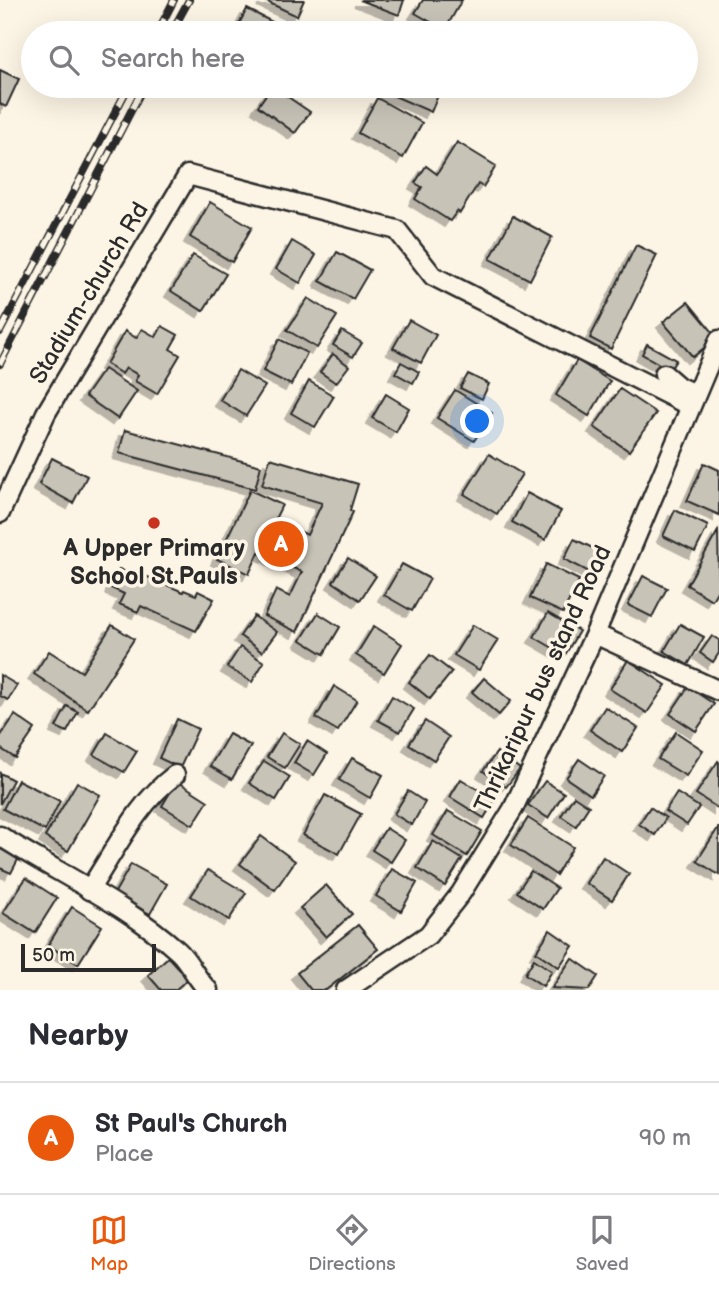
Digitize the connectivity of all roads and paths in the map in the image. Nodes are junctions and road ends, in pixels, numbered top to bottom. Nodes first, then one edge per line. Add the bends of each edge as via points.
1 (719, 340) edge
2 (664, 374) dead end
3 (692, 400) junction
4 (0, 513) edge
5 (595, 634) junction
6 (719, 691) edge
7 (175, 775) dead end
8 (0, 836) edge
9 (89, 890) junction
10 (208, 990) edge
11 (346, 990) edge

1 - 3 street, Thrikaripur bus stand Road
2 - 3 street
3 - 4 street, Stadium-church Rd via 433,276 397,230 188,175 46,413
3 - 5 street, Thrikaripur bus stand Road
5 - 6 street
5 - 11 street, Thrikaripur bus stand Road via 513,809 461,893 428,935
7 - 9 street via 147,801
8 - 9 street
9 - 10 street via 146,925 181,954

